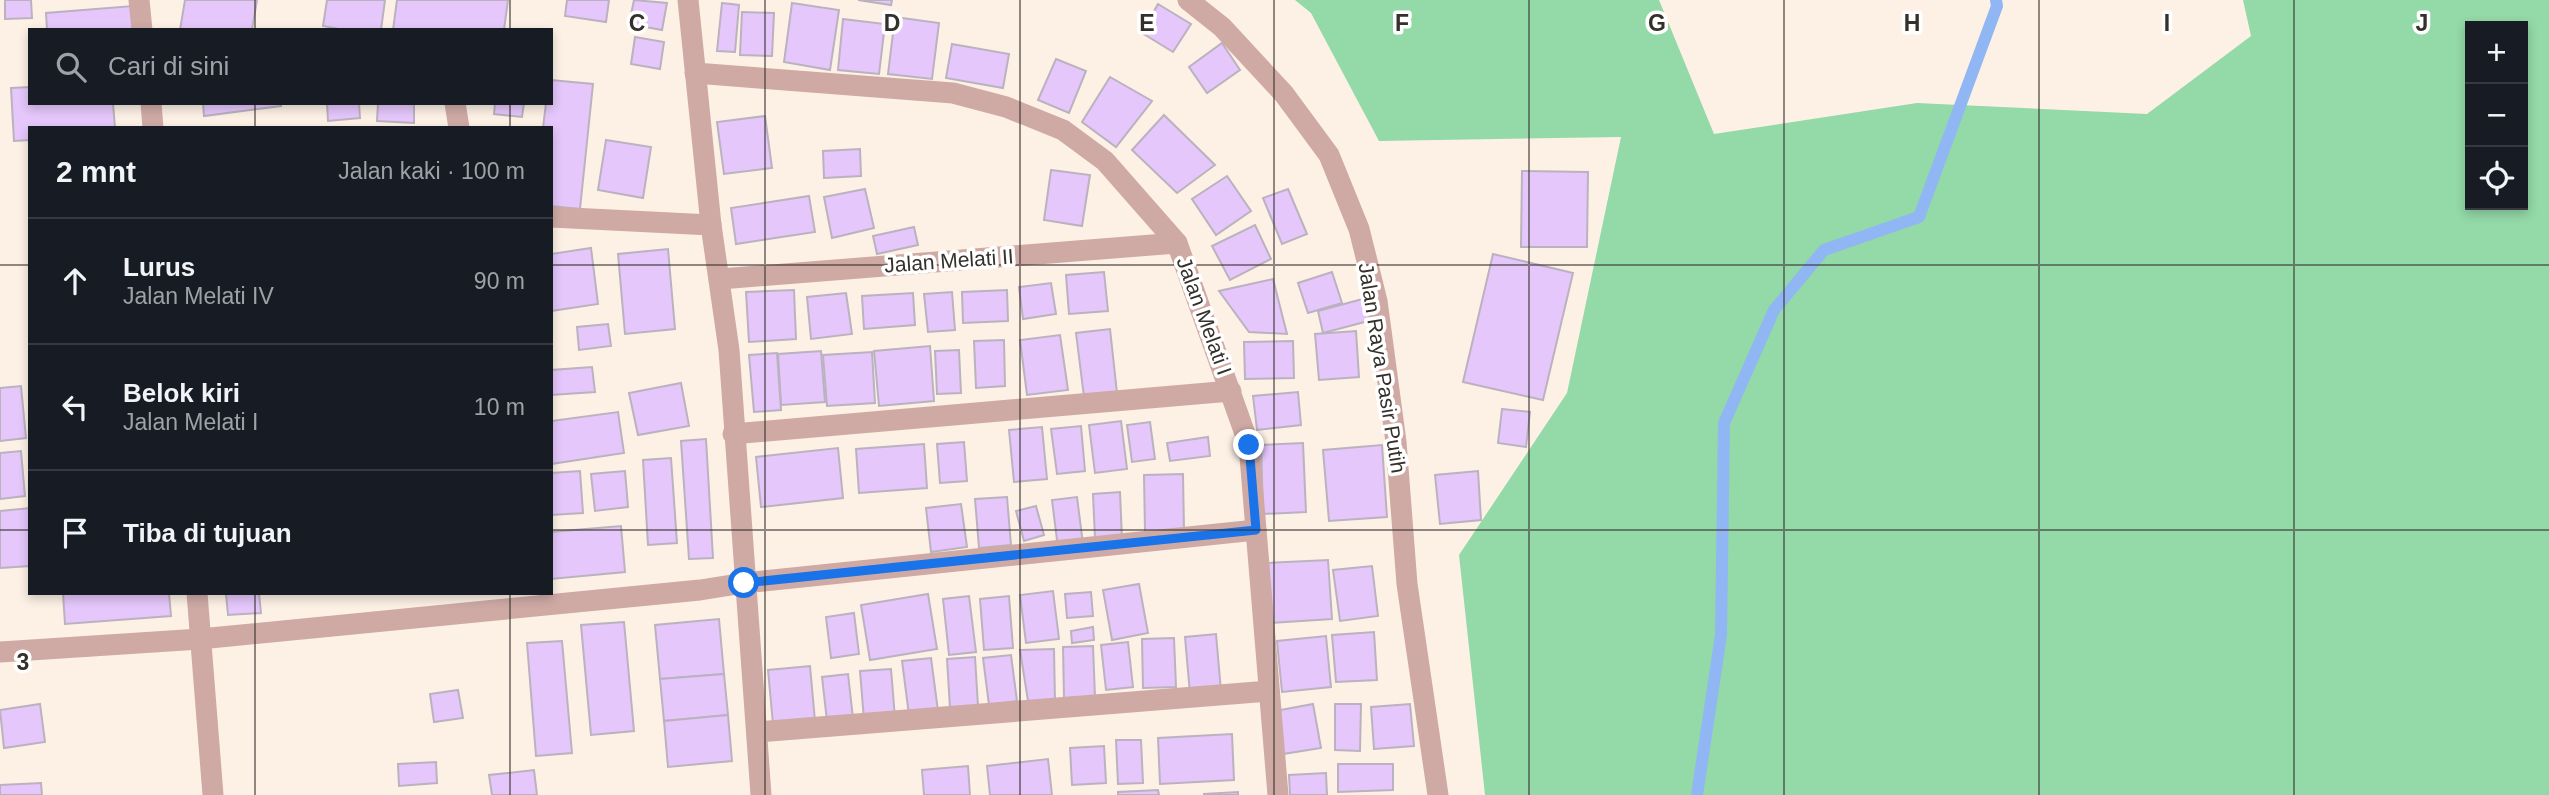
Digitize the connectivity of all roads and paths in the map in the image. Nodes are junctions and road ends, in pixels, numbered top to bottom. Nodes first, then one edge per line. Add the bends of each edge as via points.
1 (139, 0) edge
2 (688, 0) edge
3 (1188, 0) edge
4 (142, 28) edge
5 (695, 73) junction
6 (151, 105) edge
7 (455, 105) edge
8 (153, 126) edge
9 (459, 126) edge
10 (553, 217) edge
11 (711, 225) junction
12 (1177, 243) junction
13 (720, 279) junction
14 (1231, 391) junction
15 (733, 434) junction
16 (1256, 530) junction
17 (744, 583) junction
18 (197, 595) edge
19 (524, 600) edge
20 (200, 639) junction
21 (0, 652) edge
22 (1269, 691) junction
23 (757, 732) junction
24 (213, 795) edge
25 (761, 795) edge
26 (1278, 795) edge
27 (1438, 795) edge

1 - 4 street
2 - 5 street
3 - 27 street, Jalan Raya Pasir Putih via 1222,27 1284,93 1329,155 1359,229 1377,301 1396,442 1408,584
5 - 11 street
5 - 12 street, Jalan Melati I via 953,93 1006,107 1063,130 1105,161
6 - 8 street
7 - 9 street
10 - 11 street
11 - 13 street
12 - 13 street, Jalan Melati II
12 - 14 street, Jalan Melati I
13 - 15 street
14 - 15 street
14 - 16 street, Jalan Melati I via 1249,445
15 - 17 street
16 - 17 street
16 - 22 street, Jalan Melati I
17 - 19 street via 700,590
17 - 23 street
18 - 20 street
19 - 20 street
20 - 21 street
20 - 24 street
22 - 23 street
22 - 26 street, Jalan Melati I
23 - 25 street

